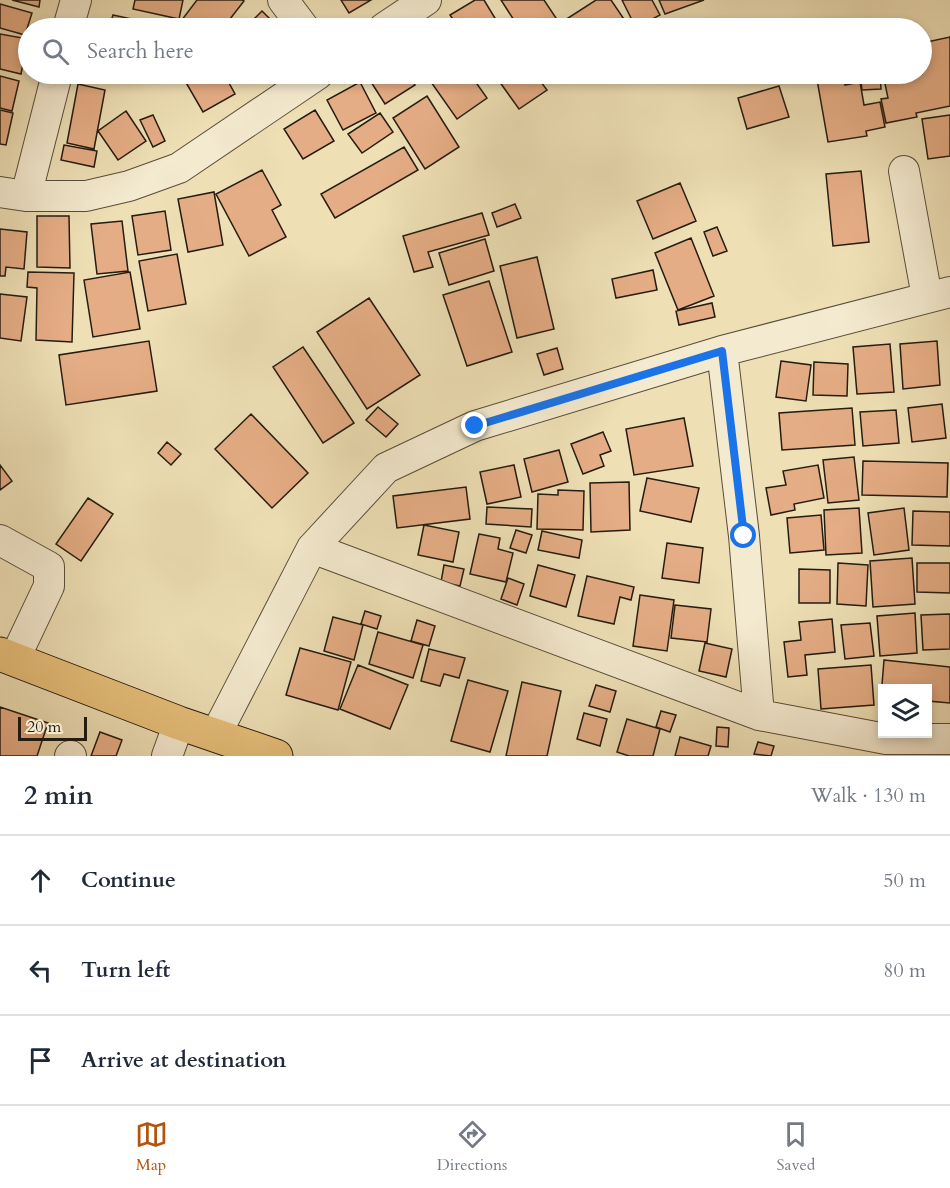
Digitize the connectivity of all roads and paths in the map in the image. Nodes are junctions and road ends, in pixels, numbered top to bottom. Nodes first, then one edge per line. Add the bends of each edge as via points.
1 (76, 0) edge
2 (283, 0) edge
3 (426, 0) edge
4 (71, 18) edge
5 (296, 18) edge
6 (399, 18) edge
7 (53, 84) edge
8 (303, 84) edge
9 (904, 171) dead end
10 (13, 194) edge
11 (938, 294) edge
12 (722, 351) junction
13 (0, 540) edge
14 (312, 548) junction
15 (7, 657) edge
16 (759, 715) junction
17 (179, 723) junction
18 (215, 736) junction
19 (950, 739) edge
20 (167, 756) edge
21 (276, 756) edge

1 - 4 street
2 - 5 street
3 - 6 street
7 - 10 street
8 - 10 street via 179,168 86,196
9 - 11 street
11 - 12 street
12 - 14 street via 475,426 386,468
12 - 16 street via 744,536
13 - 15 street via 49,567 51,574 49,586
14 - 16 street
14 - 18 street
15 - 17 main road
16 - 19 street via 886,739
17 - 18 main road
17 - 20 street
18 - 21 main road

